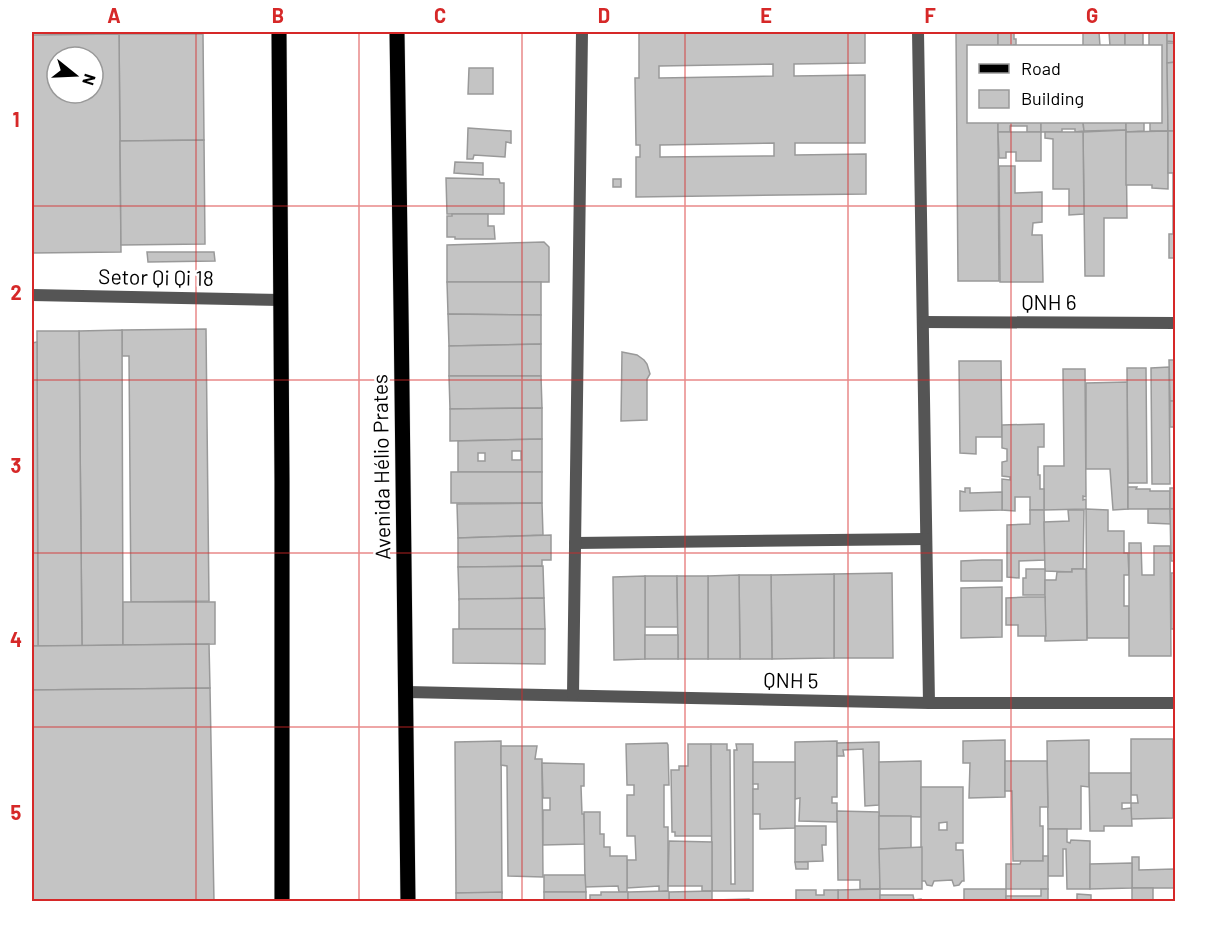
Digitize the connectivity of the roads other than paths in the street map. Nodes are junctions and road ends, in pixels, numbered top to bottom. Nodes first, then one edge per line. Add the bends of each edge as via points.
1 (279, 32) edge
2 (398, 32) edge
3 (582, 32) edge
4 (918, 32) edge
5 (32, 295) edge
6 (280, 300) junction
7 (923, 322) junction
8 (1176, 323) edge
9 (926, 539) junction
10 (575, 543) junction
11 (407, 692) junction
12 (573, 695) junction
13 (929, 703) junction
14 (1176, 703) edge
15 (282, 902) edge
16 (408, 902) edge

1 - 6 main road
2 - 11 main road, Avenida Hélio Prates
3 - 10 street
4 - 7 street
5 - 6 street, Setor Qi Qi 18
6 - 15 main road
7 - 8 street, QNH 6
7 - 9 street
9 - 10 street
9 - 13 street
10 - 12 street
11 - 12 street, QNH 5
11 - 16 main road, Avenida Hélio Prates
12 - 13 street, QNH 5
13 - 14 street, QNH 5

